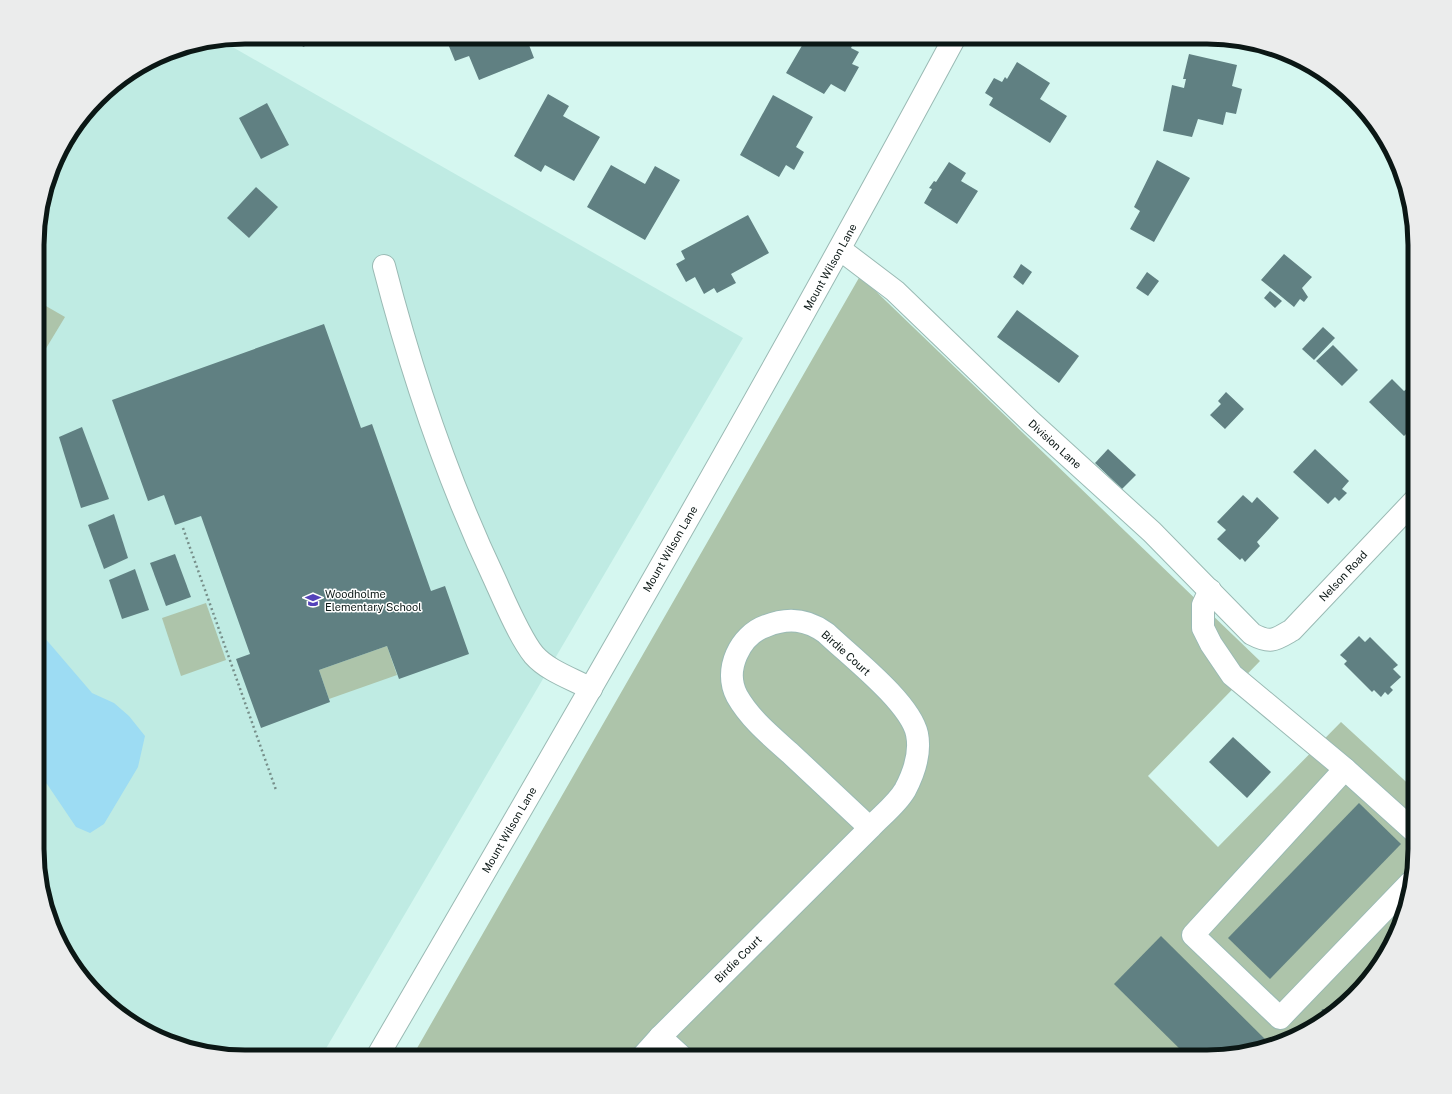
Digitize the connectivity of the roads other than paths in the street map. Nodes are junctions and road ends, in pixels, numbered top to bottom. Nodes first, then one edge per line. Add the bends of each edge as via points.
1 (951, 44) edge
2 (841, 250) junction
3 (384, 266) dead end
4 (1408, 507) edge
5 (1210, 590) junction
6 (1265, 641) joint
7 (591, 689) junction
8 (1345, 769) junction
9 (1408, 826) edge
10 (870, 828) junction
11 (1404, 890) edge
12 (660, 1037) junction
13 (381, 1050) edge
14 (648, 1050) edge
15 (674, 1050) edge

1 - 2 street, Mount Wilson Lane
2 - 5 street, Division Lane via 895,291 1031,422 1152,532
2 - 7 street, Mount Wilson Lane
3 - 7 street via 403,340 467,519 504,601 534,655 546,665
4 - 6 street, Nelson Road via 1292,630 1278,638
5 - 6 street, Division Lane via 1252,634
5 - 8 street via 1203,605 1203,628 1232,676
7 - 13 street, Mount Wilson Lane
8 - 9 street
8 - 11 street via 1193,935 1280,1018
10 - 10 street, Birdie Court via 904,791 917,761 917,733 909,716 889,692 816,626 791,620 764,626 752,634 734,660 736,694 754,719
10 - 12 street, Birdie Court
12 - 14 street, Birdie Court
12 - 15 street

